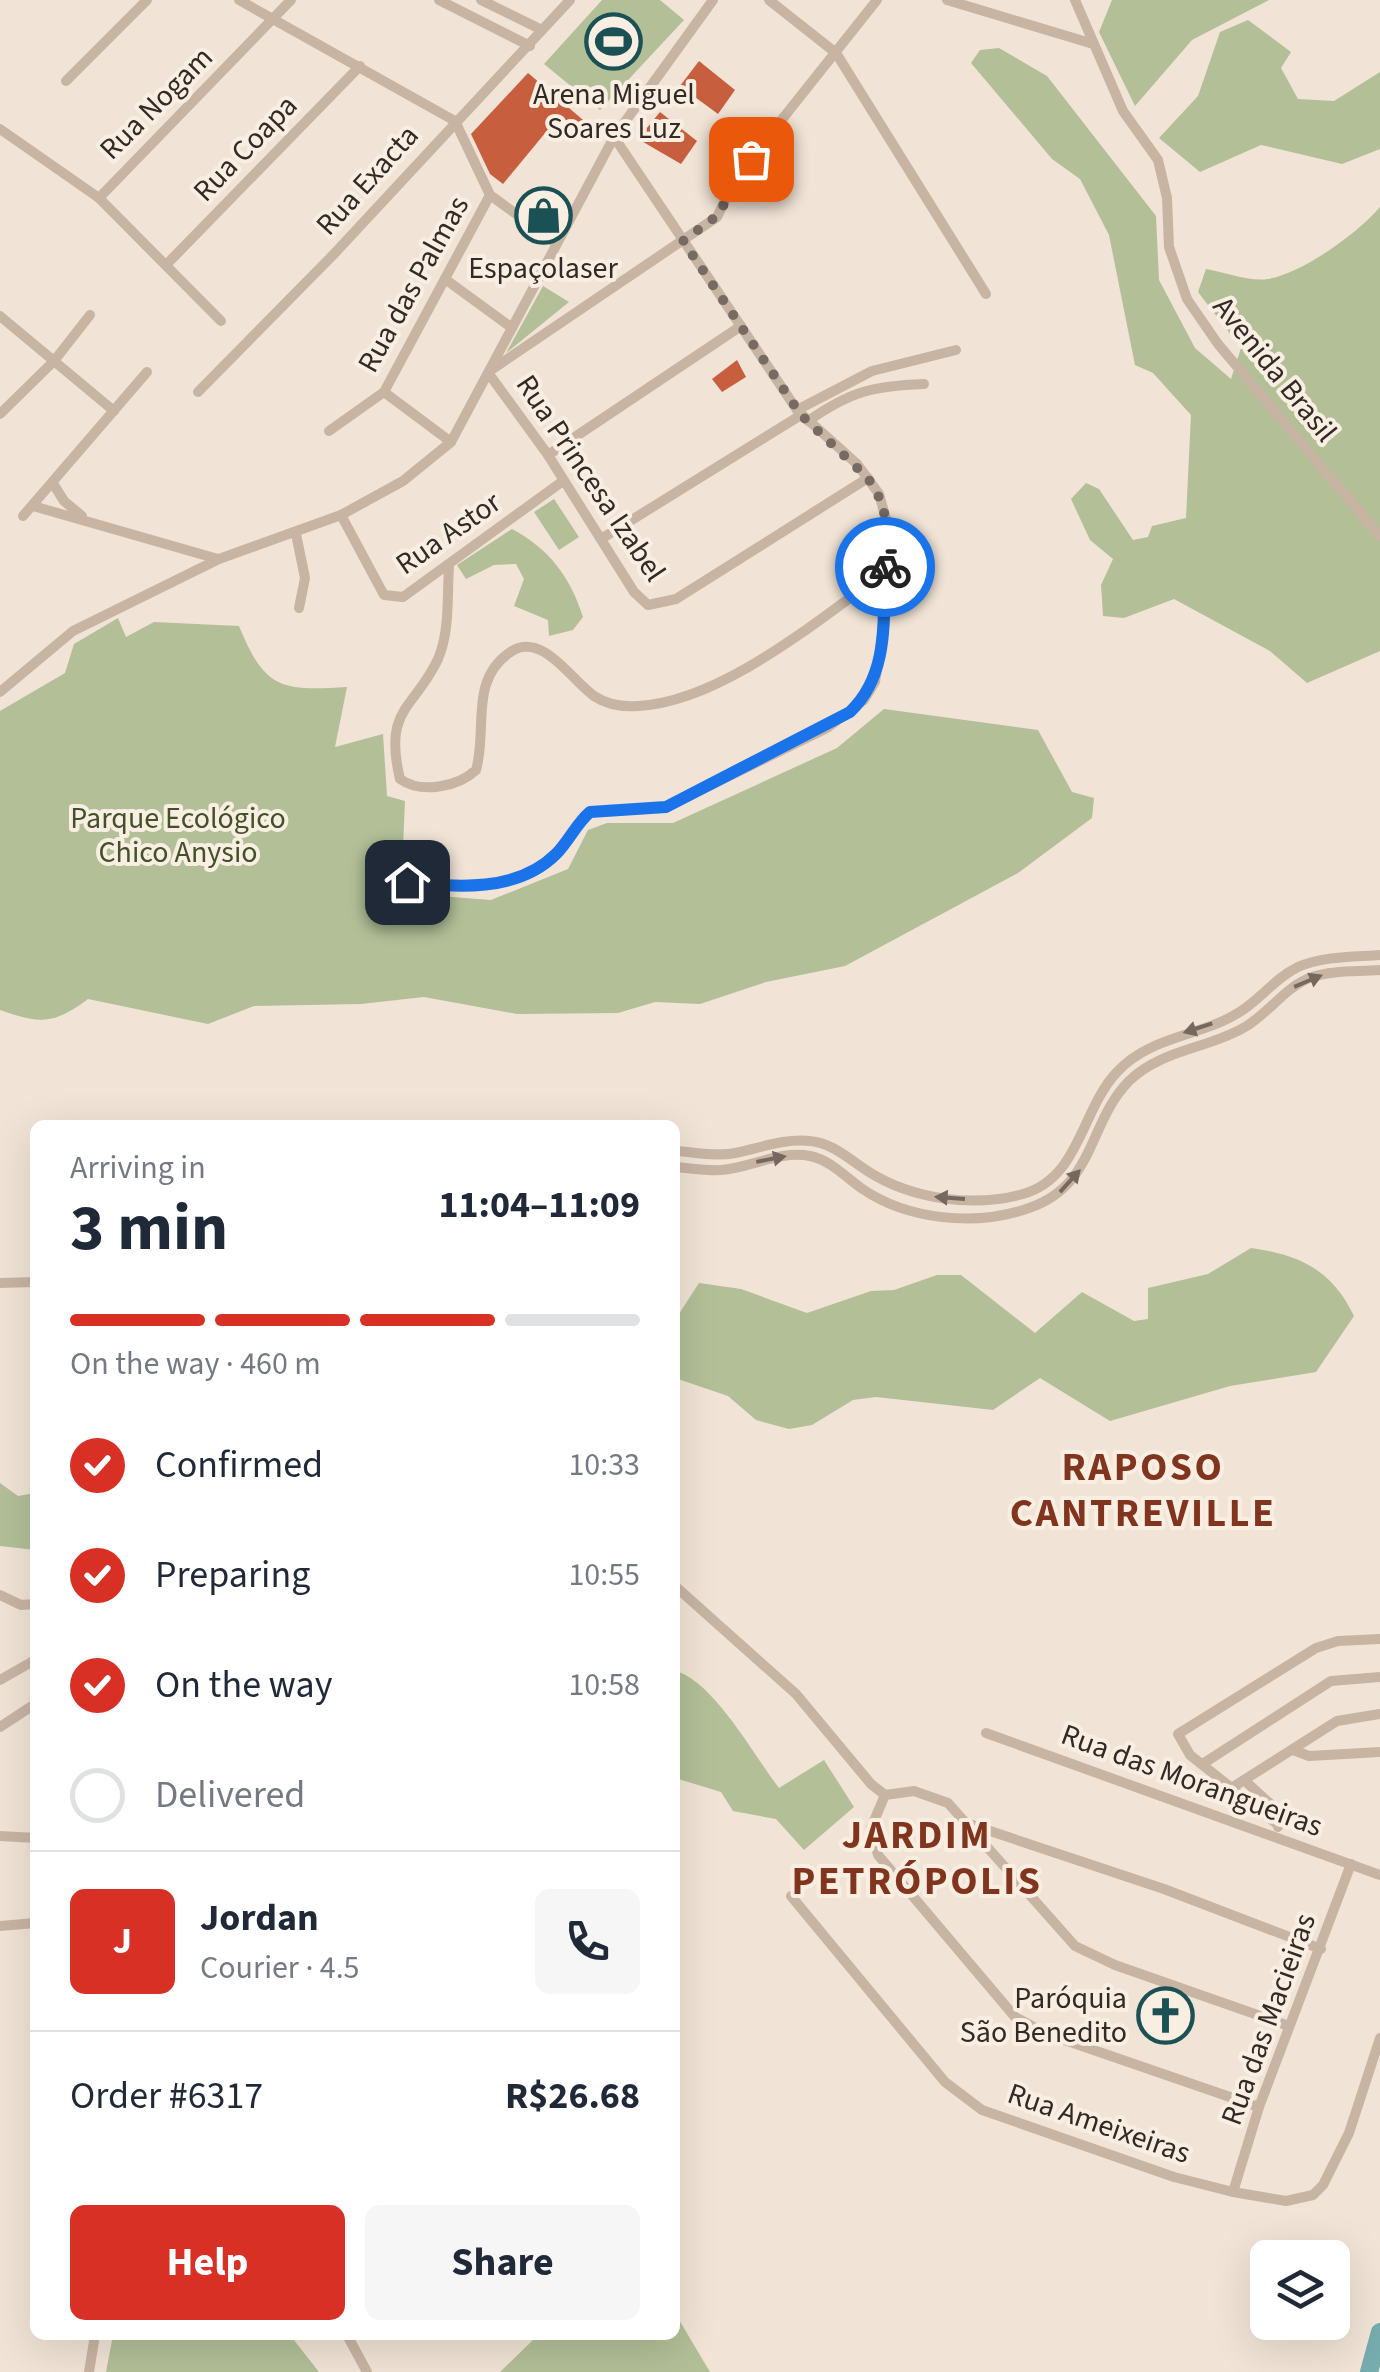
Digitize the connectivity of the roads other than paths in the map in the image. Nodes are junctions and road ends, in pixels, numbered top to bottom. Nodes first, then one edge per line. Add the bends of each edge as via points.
1 (147, 0) edge
2 (240, 0) edge
3 (291, 0) edge
4 (440, 0) edge
5 (480, 0) edge
6 (570, 0) edge
7 (712, 0) edge
8 (769, 0) edge
9 (877, 0) edge
10 (947, 0) edge
11 (1075, 0) edge
12 (273, 20) junction
13 (542, 30) junction
14 (1090, 43) junction
15 (530, 46) junction
16 (836, 53) junction
17 (360, 66) junction
18 (66, 81) dead end
19 (455, 121) junction
20 (0, 129) edge
21 (614, 137) junction
22 (490, 194) junction
23 (98, 198) junction
24 (683, 241) junction
25 (556, 243) junction
26 (166, 264) junction
27 (445, 279) junction
28 (986, 294) dead end
29 (90, 315) dead end
30 (0, 316) edge
31 (221, 321) dead end
32 (741, 326) junction
33 (512, 328) junction
34 (956, 350) dead end
35 (54, 362) junction
36 (491, 371) junction
37 (147, 372) dead end
38 (924, 384) dead end
39 (198, 392) dead end
40 (384, 392) junction
41 (114, 411) junction
42 (0, 414) edge
43 (802, 415) junction
44 (329, 431) dead end
45 (451, 442) junction
46 (548, 455) junction
47 (868, 478) junction
48 (562, 481) junction
49 (54, 485) junction
50 (34, 506) junction
51 (341, 515) junction
52 (23, 516) dead end
53 (87, 520) junction
54 (296, 534) junction
55 (1380, 536) edge
56 (601, 540) junction
57 (219, 559) junction
58 (449, 566) junction
59 (884, 573) junction
60 (298, 608) dead end
61 (0, 692) edge
62 (407, 882) dead end
63 (1380, 955) edge
64 (1380, 970) edge
65 (1118, 1071) junction
66 (1129, 1082) junction
67 (680, 1151) edge
68 (699, 1152) junction
69 (680, 1168) edge
70 (698, 1169) junction
71 (1025, 1194) junction
72 (1030, 1208) junction
73 (0, 1282) edge
74 (30, 1282) edge
75 (680, 1590) edge
76 (0, 1595) edge
77 (30, 1604) edge
78 (1380, 1639) edge
79 (30, 1663) edge
80 (1380, 1677) edge
81 (0, 1680) edge
82 (30, 1707) edge
83 (1380, 1714) edge
84 (0, 1727) edge
85 (986, 1733) dead end
86 (1293, 1750) junction
87 (1380, 1752) edge
88 (1204, 1763) junction
89 (1244, 1780) junction
90 (1233, 1788) junction
91 (885, 1795) junction
92 (1256, 1800) junction
93 (964, 1822) junction
94 (0, 1836) edge
95 (30, 1838) edge
96 (1279, 1838) junction
97 (1351, 1864) junction
98 (1380, 1875) edge
99 (791, 1896) dead end
100 (30, 1924) edge
101 (0, 1926) edge
102 (1321, 1949) junction
103 (1289, 2026) junction
104 (1380, 2038) edge
105 (1260, 2106) junction
106 (1233, 2192) junction
107 (94, 2340) edge
108 (350, 2340) edge
109 (89, 2372) edge
110 (367, 2372) edge

1 - 18 street
2 - 12 street
3 - 12 street, Rua Nogam
4 - 15 street
5 - 13 street
6 - 13 street, Rua Exacta
7 - 21 street
8 - 16 street
9 - 16 street
10 - 14 street
11 - 14 street, Avenida Brasil
12 - 17 street
12 - 23 street, Rua Nogam
13 - 15 street, Rua Exacta
14 - 55 street, Avenida Brasil via 1123,111 1158,160 1169,247 1187,299
15 - 19 street, Rua Exacta
16 - 24 street via 737,176 717,216
16 - 28 street
17 - 19 street
17 - 26 street, Rua Coapa
19 - 22 street
19 - 39 street, Rua Exacta
20 - 23 street
21 - 24 street
21 - 25 street
22 - 25 street
22 - 27 street, Rua das Palmas
23 - 26 street
24 - 32 street
24 - 36 street
25 - 33 street
26 - 31 street
27 - 33 street
27 - 40 street, Rua das Palmas
29 - 35 street
30 - 35 street
32 - 43 street
32 - 46 street
33 - 36 street
34 - 43 street via 872,372
35 - 41 street
35 - 42 street
36 - 45 street
36 - 46 street, Rua Princesa Izabel
37 - 41 street
38 - 43 street via 848,394
40 - 44 street, Rua das Palmas
40 - 45 street
41 - 49 street
43 - 47 street
43 - 56 street
45 - 51 street via 403,482
46 - 48 street, Rua Princesa Izabel
47 - 56 street, Rua Princesa Izabel via 655,606 642,602
47 - 59 street via 884,506
48 - 56 street, Rua Princesa Izabel
48 - 58 street, Rua Astor
49 - 50 street
49 - 53 street
50 - 52 street
50 - 53 street
51 - 54 street
51 - 58 street, Rua Astor via 384,595 404,597
53 - 57 street
54 - 57 street
54 - 60 street via 305,578
57 - 61 street via 72,631
58 - 59 street via 438,658 401,710 398,726 404,782 435,787 476,770 482,695 515,649 538,649 594,696 639,706 732,674
59 - 62 street via 874,682 839,720 666,807 590,812 558,852 521,876 484,886
63 -> 65 street via 1299,966 1238,1013 1168,1038
66 -> 64 street via 1174,1052 1246,1026 1309,978
65 - 66 street
65 - 71 street via 1073,1154
72 -> 66 street via 1058,1194 1086,1162
67 - 68 street
68 - 70 street
71 -> 68 street via 922,1195 898,1189 812,1141
69 - 70 street
70 -> 72 street via 796,1154 824,1160 888,1204 915,1212 985,1216
71 - 72 street
73 - 74 street
75 - 91 street via 796,1694
76 - 77 street
78 - 88 street via 1316,1648 1181,1731 1178,1738 1190,1756
79 - 81 street
80 - 88 street via 1331,1681
82 - 84 street
83 - 86 street via 1346,1717
85 - 96 street, Rua das Morangueiras
86 - 87 street via 1309,1756
86 - 89 street
88 - 90 street
89 - 90 street
89 - 92 street
90 - 92 street
91 - 93 street via 931,1794
91 - 105 street via 871,1828 878,1856 1015,2016 1047,2034
92 - 96 street via 1277,1824
93 - 102 street
93 - 103 street via 1075,1946
94 - 95 street
96 - 97 street, Rua das Morangueiras
97 - 98 street, Rua das Morangueiras
97 - 102 street, Rua das Macieiras
99 - 106 street, Rua Ameixeiras via 932,2067 982,2110
100 - 101 street
102 - 103 street, Rua das Macieiras
103 - 105 street, Rua das Macieiras
104 - 106 street, Rua Ameixeiras via 1349,2133 1323,2185 1313,2195 1286,2201
105 - 106 street, Rua das Macieiras
107 - 109 street
108 - 110 street

